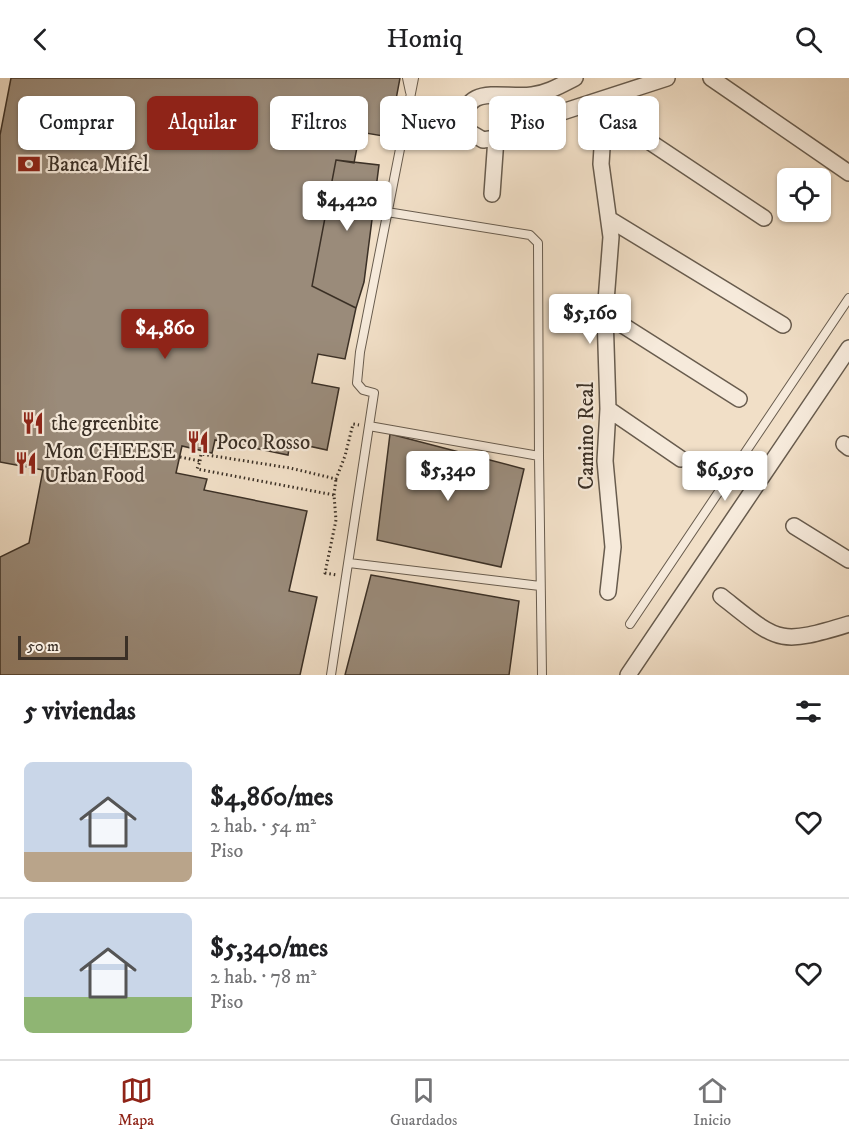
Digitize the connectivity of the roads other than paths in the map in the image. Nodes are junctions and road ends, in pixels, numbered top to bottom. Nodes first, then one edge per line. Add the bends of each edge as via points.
1 (407, 78) edge
2 (414, 78) edge
3 (419, 78) edge
4 (575, 78) edge
5 (667, 78) edge
6 (711, 78) edge
7 (552, 83) edge
8 (411, 96) junction
9 (529, 96) edge
10 (529, 96) edge
11 (627, 96) edge
12 (489, 139) edge
13 (659, 144) edge
14 (400, 150) edge
15 (495, 150) edge
16 (603, 150) edge
17 (849, 173) edge
18 (492, 194) dead end
19 (387, 212) junction
20 (764, 218) dead end
21 (609, 219) junction
22 (849, 298) edge
23 (605, 314) junction
24 (783, 325) dead end
25 (849, 348) edge
26 (739, 399) dead end
27 (608, 409) junction
28 (369, 426) junction
29 (539, 456) junction
30 (681, 459) dead end
31 (794, 526) dead end
32 (849, 560) edge
33 (349, 563) junction
34 (540, 585) junction
35 (608, 592) dead end
36 (721, 596) dead end
37 (630, 624) dead end
38 (849, 624) edge
39 (331, 675) edge
40 (542, 675) edge
41 (628, 675) edge

1 - 8 lane
2 - 8 lane
3 - 8 lane
4 - 7 street
5 - 11 street
6 - 17 street
7 - 9 street
10 - 12 street via 501,93 472,100 466,108 466,130 483,140
13 - 20 street
14 - 19 lane
15 - 18 street
16 - 21 street, Camino Real
19 - 28 lane via 357,383 374,393
19 - 29 lane via 530,235 538,243
21 - 23 street, Camino Real
21 - 24 street
22 - 37 lane
23 - 26 street
23 - 27 street, Camino Real
25 - 41 street
27 - 30 street
27 - 35 street, Camino Real via 606,487 613,547
28 - 29 lane
28 - 33 lane
29 - 34 lane
31 - 32 street
33 - 34 lane
33 - 39 lane
34 - 40 lane
36 - 38 street via 777,636 805,637

